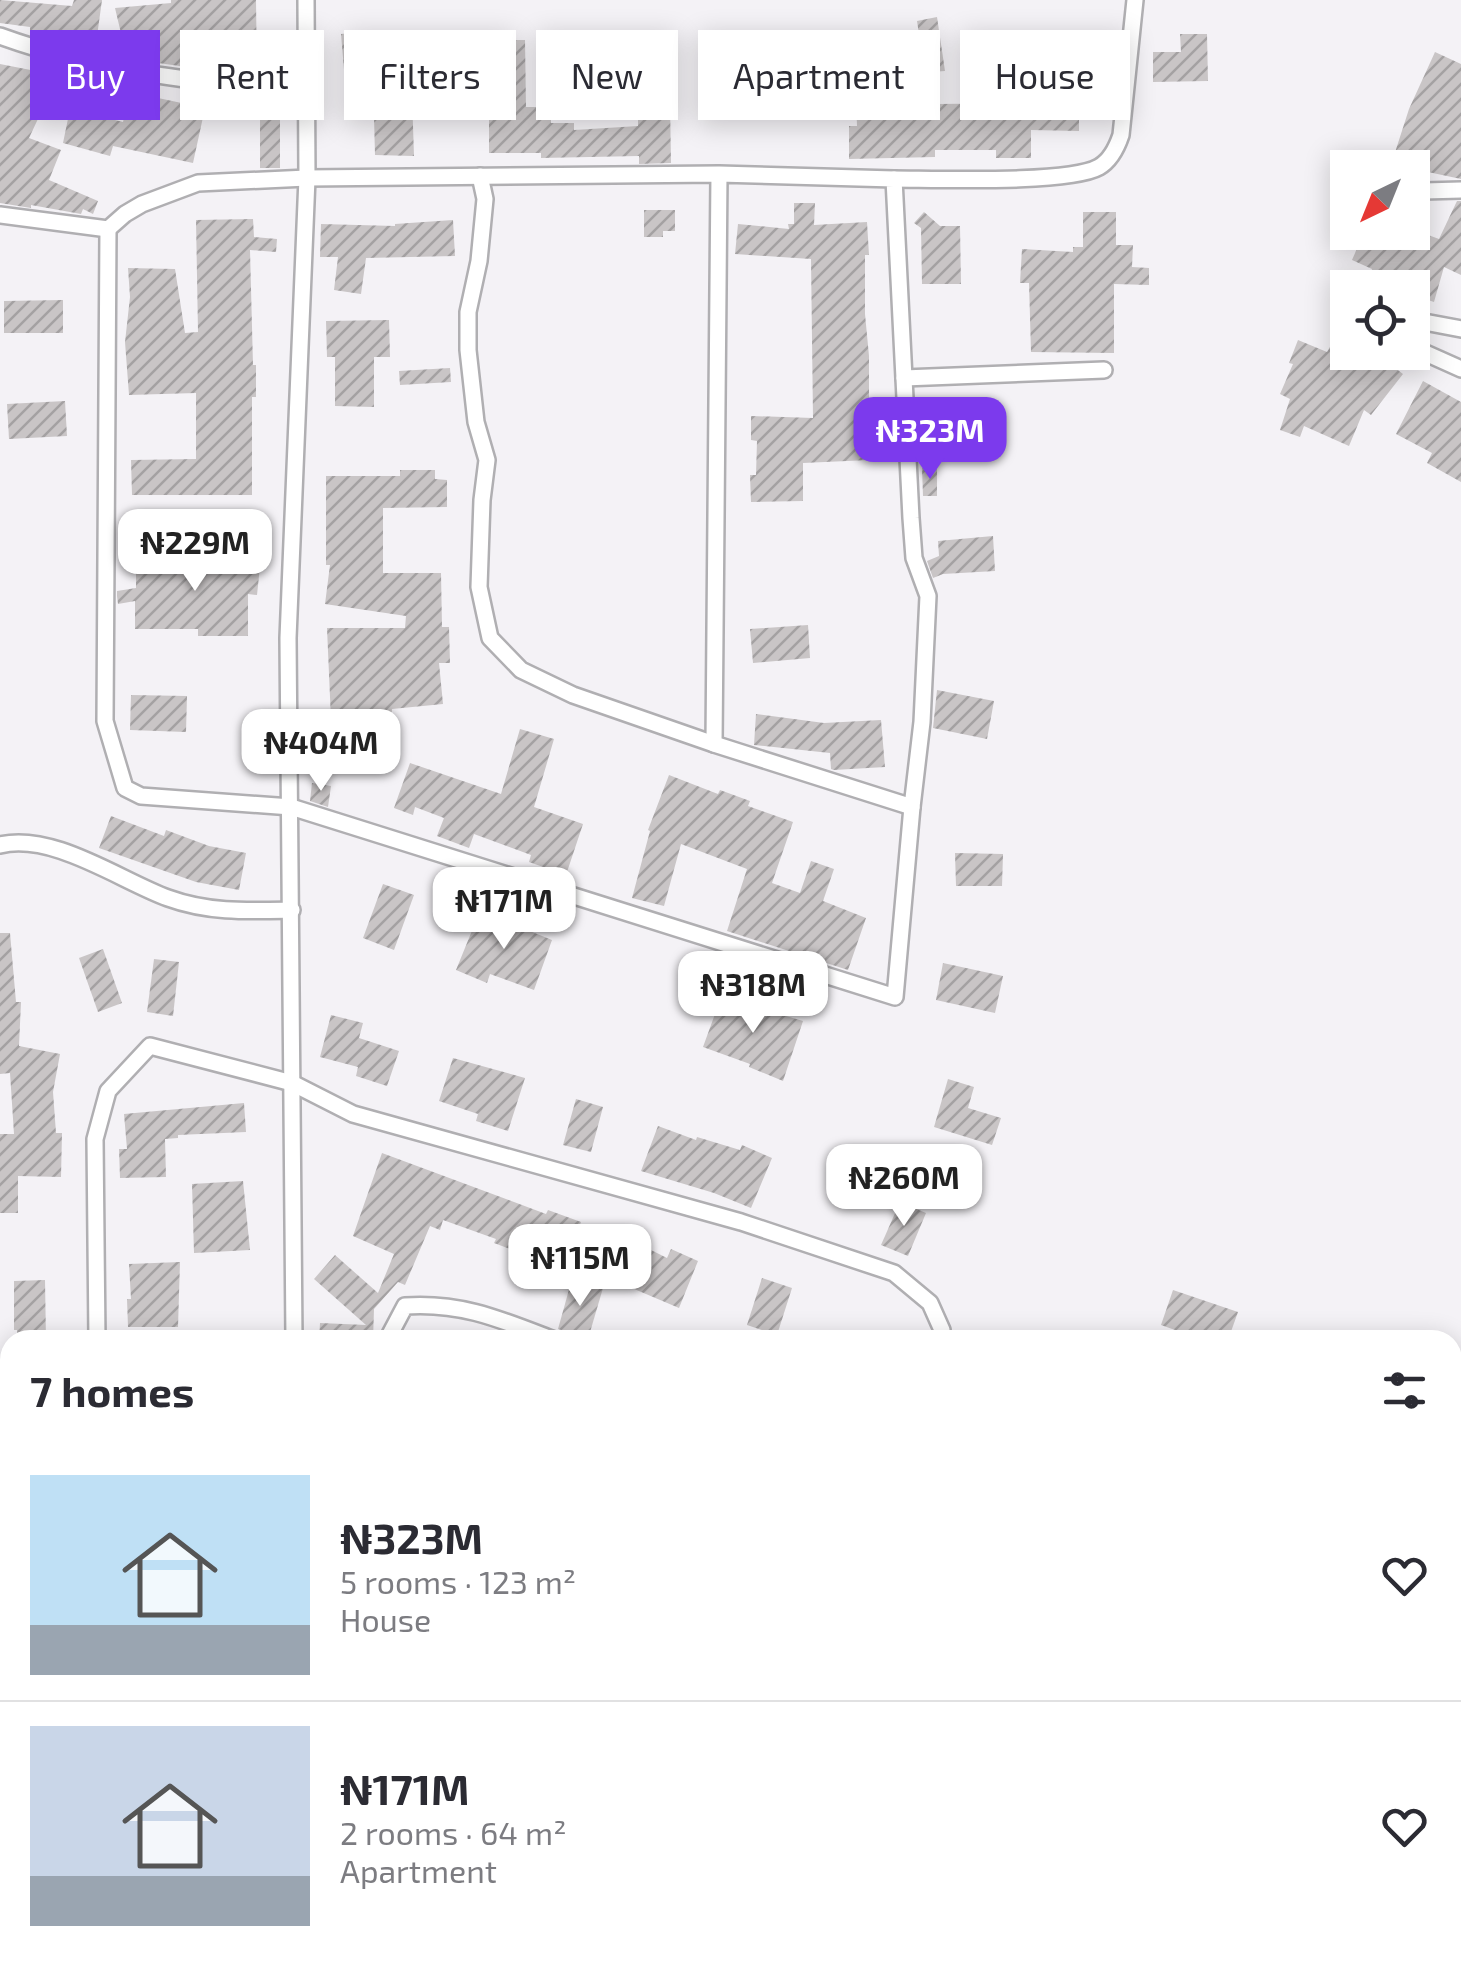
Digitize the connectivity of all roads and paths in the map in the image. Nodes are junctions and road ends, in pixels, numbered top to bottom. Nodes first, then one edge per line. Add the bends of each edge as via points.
1 (306, 0) edge
2 (1135, 0) edge
3 (306, 30) edge
4 (0, 36) edge
5 (180, 79) edge
6 (306, 120) edge
7 (719, 174) junction
8 (480, 176) junction
9 (307, 178) junction
10 (894, 180) junction
11 (1461, 190) edge
12 (1430, 191) edge
13 (0, 215) edge
14 (108, 229) junction
15 (1430, 323) edge
16 (1461, 329) edge
17 (1430, 356) edge
18 (1461, 369) edge
19 (1104, 370) dead end
20 (904, 378) junction
21 (714, 744) junction
22 (291, 807) junction
23 (912, 807) junction
24 (0, 844) edge
25 (292, 910) junction
26 (292, 1082) junction
27 (97, 1330) edge
28 (294, 1330) edge
29 (393, 1330) edge
30 (527, 1330) edge
31 (942, 1330) edge

1 - 3 street
2 - 10 street via 1120,135 1115,152 1099,167 1053,176
4 - 5 street via 52,55
6 - 9 street
7 - 8 street
7 - 10 street
7 - 21 street
8 - 9 street
8 - 21 street via 485,199 468,350 487,460 479,588 490,638 521,670
9 - 14 street via 198,183 142,204
9 - 22 street via 288,638
10 - 20 street
11 - 12 street
13 - 14 street
14 - 22 street via 105,721 125,788 141,796
15 - 16 street
17 - 18 street
19 - 20 street
20 - 23 street via 914,558 928,596
21 - 23 street
22 - 23 street via 895,997
22 - 25 street
24 - 25 street via 47,848 168,898 226,912
25 - 26 street
26 - 27 street via 150,1046 108,1091 95,1139
26 - 28 street
26 - 31 street via 353,1114 741,1222 894,1273 930,1303
29 - 30 street via 405,1306 440,1304

